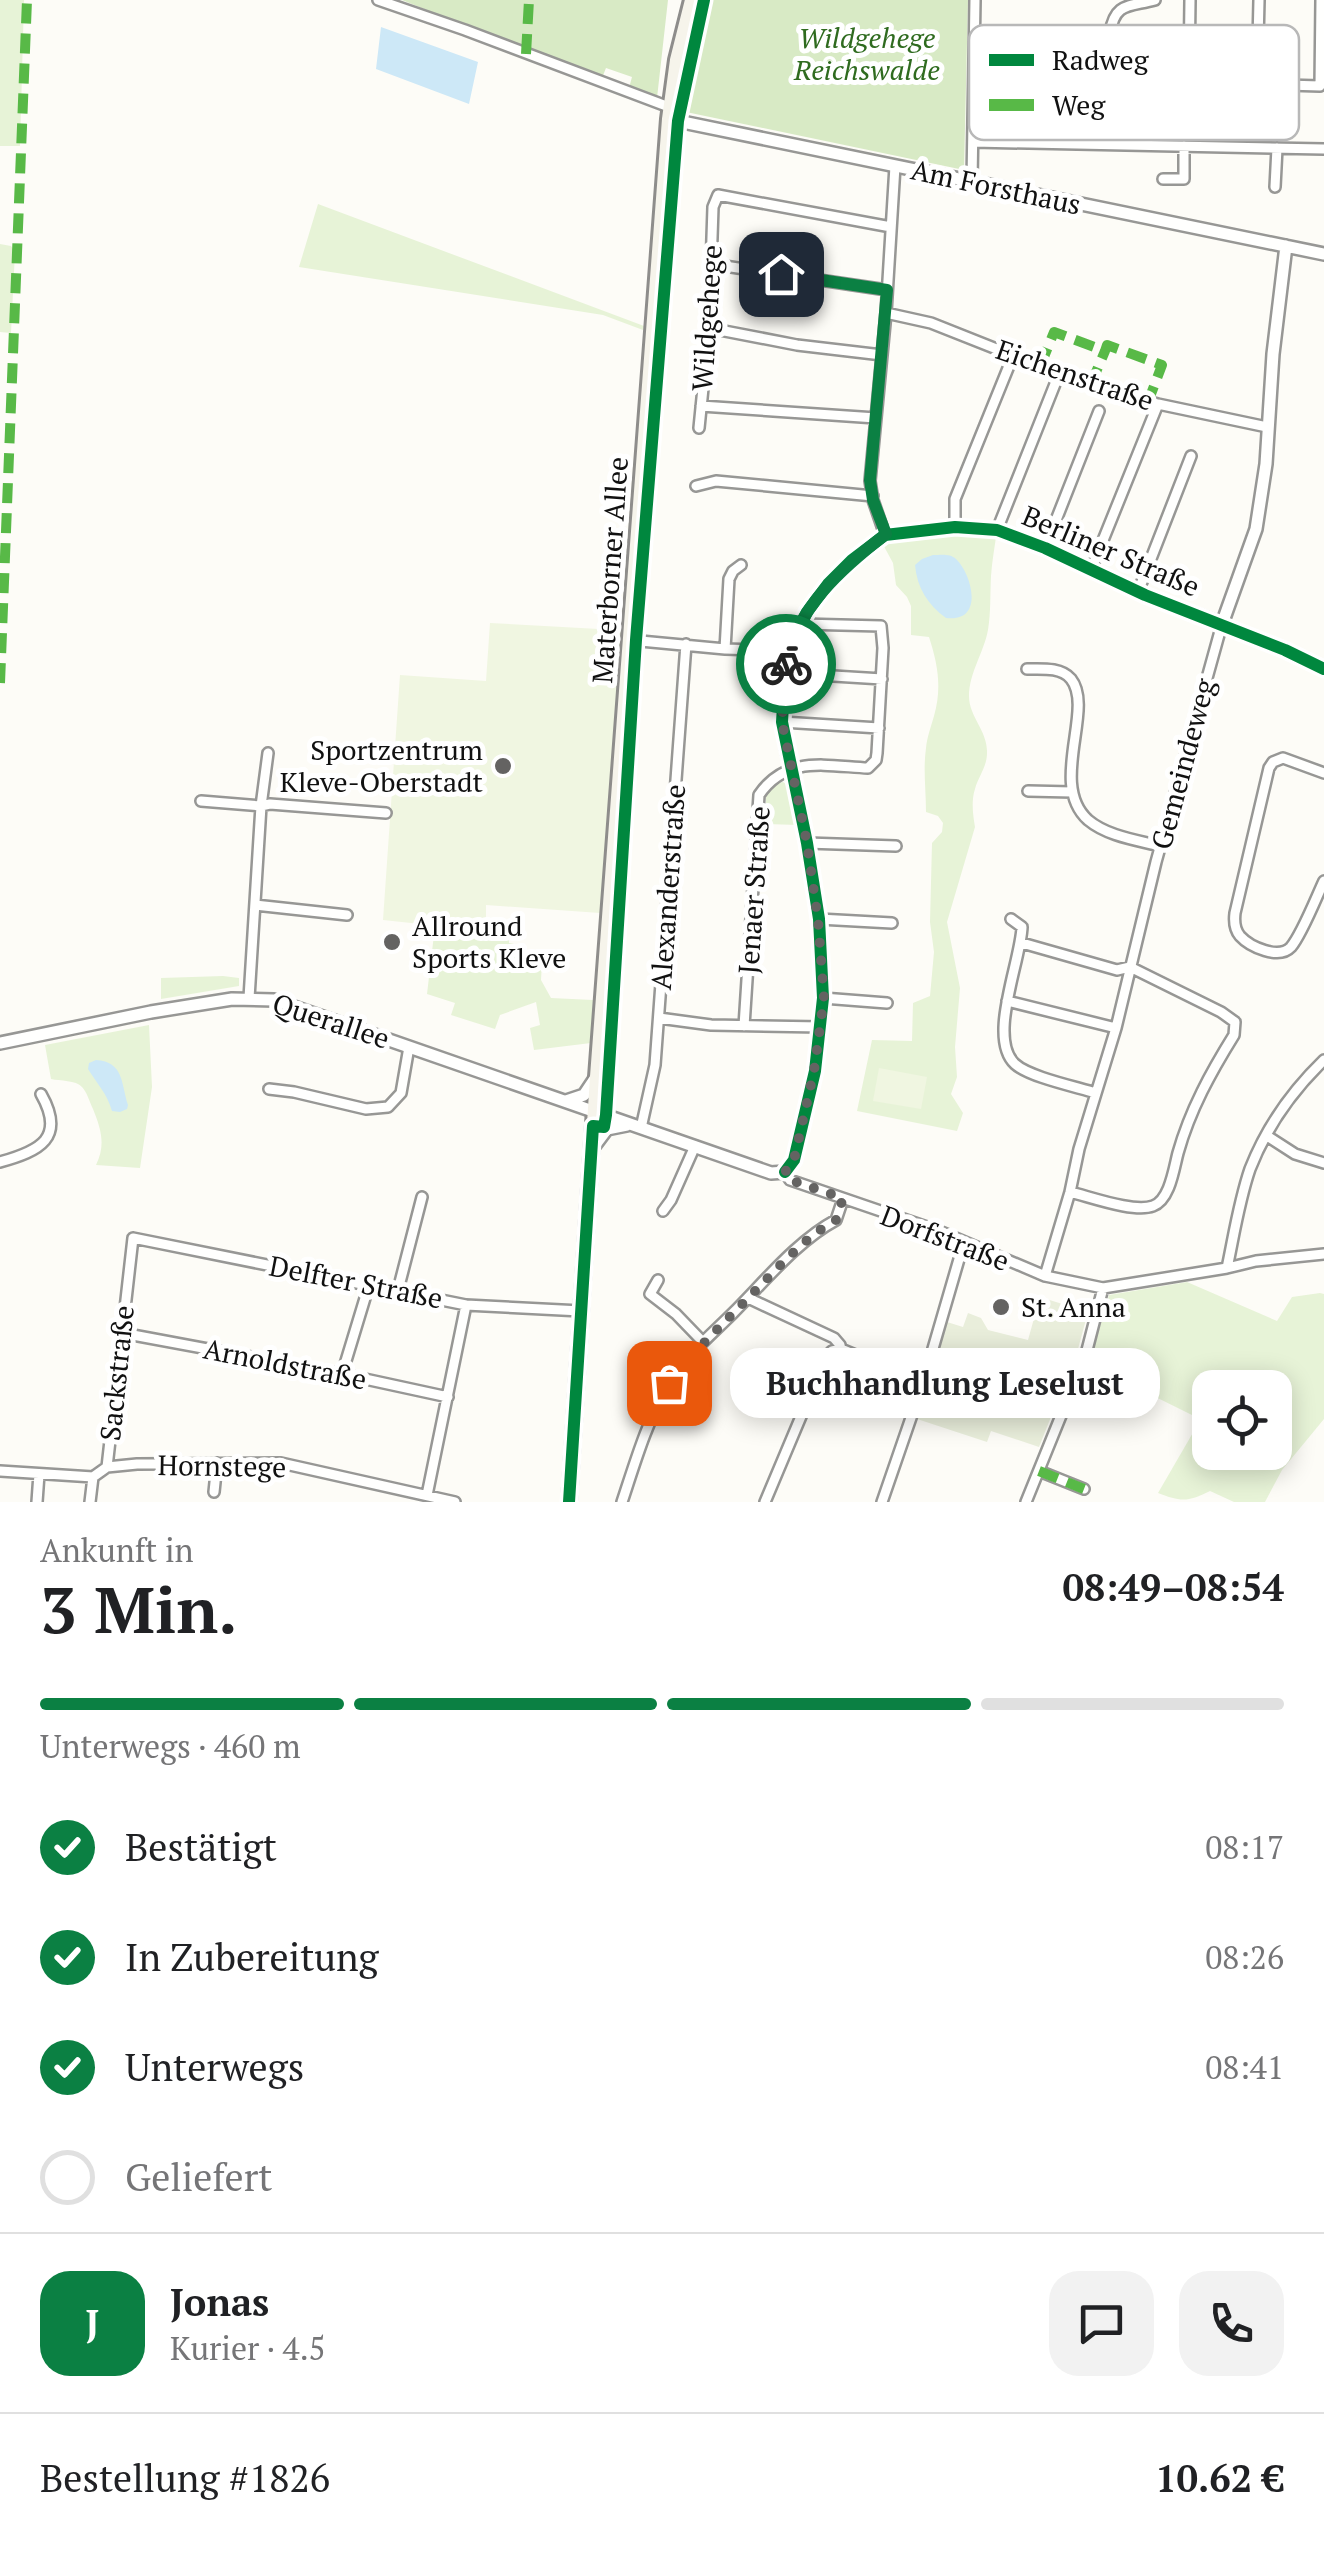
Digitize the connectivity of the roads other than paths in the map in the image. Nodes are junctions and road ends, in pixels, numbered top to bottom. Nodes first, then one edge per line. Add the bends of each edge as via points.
1 (378, 0) edge
2 (691, 0) edge
3 (975, 0) edge
4 (1155, 0) edge
5 (1190, 0) edge
6 (1259, 0) edge
7 (1321, 0) edge
8 (975, 25) edge
9 (1111, 25) edge
10 (1190, 25) edge
11 (1258, 25) edge
12 (1299, 85) edge
13 (668, 113) junction
14 (1108, 140) edge
15 (973, 142) joint
16 (1022, 143) joint
17 (1108, 144) junction
18 (1184, 146) junction
19 (1276, 148) junction
20 (1324, 149) edge
21 (896, 166) junction
22 (1163, 179) dead end
23 (972, 181) junction
24 (1275, 187) dead end
25 (891, 228) junction
26 (1286, 246) junction
27 (1324, 254) edge
28 (711, 264) junction
29 (887, 290) junction
30 (886, 313) junction
31 (708, 328) junction
32 (882, 355) junction
33 (1013, 356) junction
34 (1059, 374) junction
35 (1158, 404) junction
36 (701, 406) junction
37 (1100, 410) dead end
38 (876, 418) junction
39 (699, 428) dead end
40 (1267, 428) junction
41 (1191, 456) dead end
42 (696, 486) dead end
43 (872, 496) junction
44 (955, 526) junction
45 (998, 530) junction
46 (886, 534) junction
47 (1044, 548) junction
48 (741, 565) dead end
49 (1091, 570) junction
50 (1138, 592) junction
51 (801, 624) junction
52 (1222, 624) junction
53 (630, 640) junction
54 (686, 644) junction
55 (725, 649) junction
56 (788, 651) junction
57 (1323, 666) edge
58 (1028, 669) dead end
59 (784, 672) junction
60 (882, 679) junction
61 (782, 722) junction
62 (878, 728) junction
63 (268, 752) dead end
64 (790, 768) junction
65 (1324, 773) edge
66 (1028, 791) dead end
67 (1072, 792) junction
68 (201, 802) dead end
69 (261, 806) junction
70 (386, 813) dead end
71 (807, 843) junction
72 (896, 846) dead end
73 (1160, 846) junction
74 (1324, 881) edge
75 (255, 905) junction
76 (348, 915) dead end
77 (1011, 919) dead end
78 (818, 920) junction
79 (892, 923) dead end
80 (1022, 943) junction
81 (1130, 967) junction
82 (249, 998) junction
83 (824, 998) junction
84 (1008, 1001) junction
85 (887, 1003) dead end
86 (659, 1018) junction
87 (744, 1026) junction
88 (821, 1026) junction
89 (1116, 1028) junction
90 (0, 1043) edge
91 (409, 1047) junction
92 (1324, 1060) edge
93 (596, 1078) junction
94 (268, 1089) dead end
95 (42, 1094) dead end
96 (1096, 1094) junction
97 (562, 1101) junction
98 (594, 1119) junction
99 (636, 1126) junction
100 (1267, 1136) junction
101 (695, 1146) junction
102 (591, 1151) junction
103 (0, 1162) edge
104 (1324, 1163) edge
105 (785, 1172) junction
106 (1070, 1192) junction
107 (422, 1197) dead end
108 (843, 1198) junction
109 (663, 1211) dead end
110 (132, 1238) joint
111 (964, 1242) junction
112 (1324, 1254) edge
113 (1228, 1268) junction
114 (1045, 1276) junction
115 (658, 1280) dead end
116 (369, 1285) junction
117 (1103, 1288) junction
118 (398, 1290) junction
119 (650, 1294) junction
120 (748, 1298) junction
121 (466, 1305) junction
122 (644, 1305) dead end
123 (582, 1311) junction
124 (122, 1333) junction
125 (703, 1342) junction
126 (841, 1349) junction
127 (342, 1374) junction
128 (922, 1383) junction
129 (448, 1397) junction
130 (217, 1463) junction
131 (106, 1467) junction
132 (0, 1471) edge
133 (1038, 1471) junction
134 (39, 1474) junction
135 (93, 1477) junction
136 (1084, 1489) dead end
137 (214, 1492) dead end
138 (427, 1495) junction
139 (37, 1502) edge
140 (90, 1502) edge
141 (455, 1502) edge
142 (568, 1502) edge
143 (622, 1502) edge
144 (765, 1502) edge
145 (882, 1502) edge
146 (1026, 1502) edge

1 - 13 street, Am Forsthaus
2 - 13 main road, Materborner Allee
3 - 8 street
4 - 9 street via 1121,9
5 - 10 street
6 - 11 street
7 - 12 street via 1320,86
13 - 21 street, Am Forsthaus
13 - 53 main road, Materborner Allee
14 - 17 street
15 - 16 street
15 - 23 street
16 - 17 street
17 - 18 street
18 - 19 street
18 - 22 street via 1188,180
19 - 20 street
19 - 24 street
21 - 23 street, Am Forsthaus
21 - 25 street
23 - 26 street, Am Forsthaus
25 - 28 street, Wildgehege via 718,195
25 - 29 street
26 - 27 street, Am Forsthaus
26 - 40 street, Gemeindeweg
28 - 29 street
28 - 31 street, Wildgehege
29 - 30 street
30 - 32 street
30 - 33 street, Eichenstraße
31 - 32 street
31 - 36 street, Wildgehege
32 - 38 street
33 - 34 street, Eichenstraße
33 - 44 street via 956,499
34 - 35 street, Eichenstraße
34 - 45 street
35 - 40 street, Eichenstraße
35 - 49 street
36 - 38 street
36 - 39 street, Wildgehege
37 - 47 street
38 - 43 street
40 - 52 street, Gemeindeweg via 1256,529
41 - 50 street
42 - 43 street via 716,482
43 - 46 street
44 - 45 street, Berliner Straße
44 - 46 street, Berliner Straße
45 - 47 street, Berliner Straße
46 - 51 street via 828,584
47 - 49 street, Berliner Straße
48 - 55 street via 729,578
49 - 50 street, Berliner Straße
50 - 52 street, Berliner Straße
51 - 56 street
51 - 60 street via 881,626
52 - 57 street
52 - 73 street, Gemeindeweg
53 - 54 street
53 - 93 main road, Materborner Allee
54 - 55 street
54 - 86 street, Alexanderstraße
55 - 56 street
56 - 59 street
58 - 67 street via 1062,673 1074,686
59 - 60 street
59 - 61 street
60 - 62 street
61 - 62 street
61 - 64 street
62 - 64 street via 876,760 868,768
63 - 69 street
64 - 71 street
64 - 87 street, Jenaer Straße via 759,795
65 - 74 street via 1283,758 1269,768 1236,932 1262,949 1284,952
66 - 67 street
67 - 73 street via 1097,825
68 - 69 street
69 - 70 street
69 - 75 street
71 - 72 street
71 - 78 street
73 - 81 street, Gemeindeweg
75 - 76 street
75 - 82 street
77 - 80 street via 1022,927
78 - 79 street
78 - 83 street
80 - 81 street via 1117,970
80 - 84 street
81 - 89 street, Gemeindeweg
81 - 106 street via 1229,1017 1234,1035 1186,1122 1162,1202 1136,1208
82 - 90 street, Querallee
82 - 91 street, Querallee via 286,1003
83 - 85 street
83 - 88 street
84 - 89 street
84 - 96 street via 1006,1050 1014,1064
86 - 87 street
86 - 99 street, Alexanderstraße via 655,1065
87 - 88 street
88 - 105 street via 794,1160
89 - 96 street, Gemeindeweg
91 - 94 street via 401,1093 388,1107 366,1109
91 - 97 street, Querallee
92 - 100 street
93 - 97 street via 580,1098
93 - 98 main road, Materborner Allee
95 - 103 street via 53,1123 50,1134 42,1145
96 - 106 street, Gemeindeweg
97 - 98 street, Querallee
98 - 99 street, Dorfstraße
98 - 102 main road, Materborner Allee
99 - 101 street, Dorfstraße
99 - 102 street via 607,1128
100 - 104 street
100 - 113 street via 1251,1167
101 - 105 street, Dorfstraße via 771,1174
101 - 109 street
102 - 123 main road, Materborner Allee
105 - 108 street, Dorfstraße via 790,1180
106 - 114 street, Gemeindeweg
107 - 118 street
108 - 111 street, Dorfstraße
108 - 120 street via 836,1220
110 - 116 street, Delfter Straße
110 - 124 street, Sackstraße
111 - 114 street, Dorfstraße
111 - 128 street
112 - 113 street, Dorfstraße
113 - 117 street, Dorfstraße
114 - 117 street, Dorfstraße
115 - 119 street
116 - 118 street, Delfter Straße
116 - 127 street
117 - 133 street via 1086,1354
118 - 121 street, Delfter Straße
119 - 122 street
119 - 125 street
120 - 125 street
120 - 126 street via 834,1338
121 - 123 street, Delfter Straße
121 - 129 street
123 - 142 main road, Materborner Allee
124 - 127 street, Arnoldstraße
124 - 131 street, Sackstraße
125 - 143 street via 654,1412
126 - 128 street
126 - 144 street via 826,1357
127 - 129 street, Arnoldstraße
128 - 145 street
129 - 138 street
130 - 131 street, Hornstege
130 - 137 street
130 - 138 street, Hornstege via 281,1463
131 - 135 street, Sackstraße
132 - 134 street
133 - 136 street
133 - 146 street
134 - 135 street
134 - 139 street
135 - 140 street, Sackstraße
138 - 141 street, Hornstege

